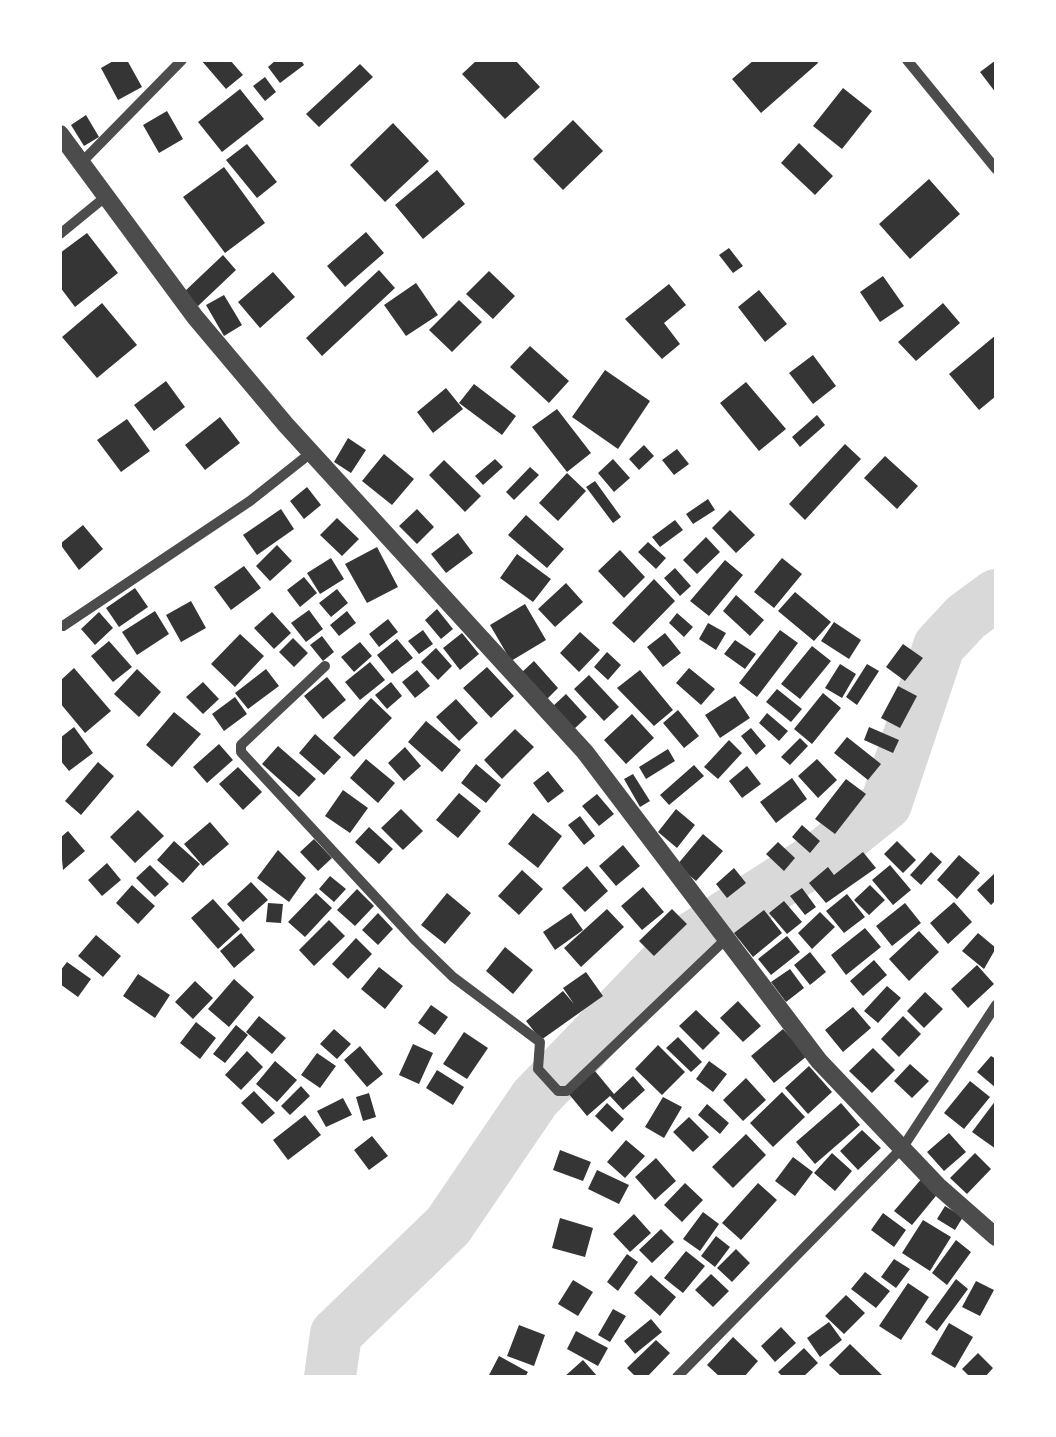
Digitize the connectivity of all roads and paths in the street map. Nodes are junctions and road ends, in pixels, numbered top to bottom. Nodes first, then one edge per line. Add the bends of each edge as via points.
1 (182, 60) edge
2 (907, 60) edge
3 (60, 134) edge
4 (82, 162) junction
5 (996, 169) edge
6 (104, 198) junction
7 (60, 234) edge
8 (313, 452) junction
9 (63, 626) dead end
10 (326, 666) dead end
11 (720, 927) junction
12 (996, 1005) edge
13 (903, 1147) junction
14 (996, 1237) edge
15 (676, 1377) edge

1 - 4 street
2 - 5 street
3 - 4 street
4 - 6 street
6 - 7 street
6 - 8 street via 194,318
8 - 9 street
8 - 11 street via 586,752
10 - 11 street via 256,728 241,752 453,977 532,1033 540,1042 540,1072 558,1091 567,1091
11 - 13 street via 819,1061
12 - 13 street
13 - 14 street
13 - 15 street

